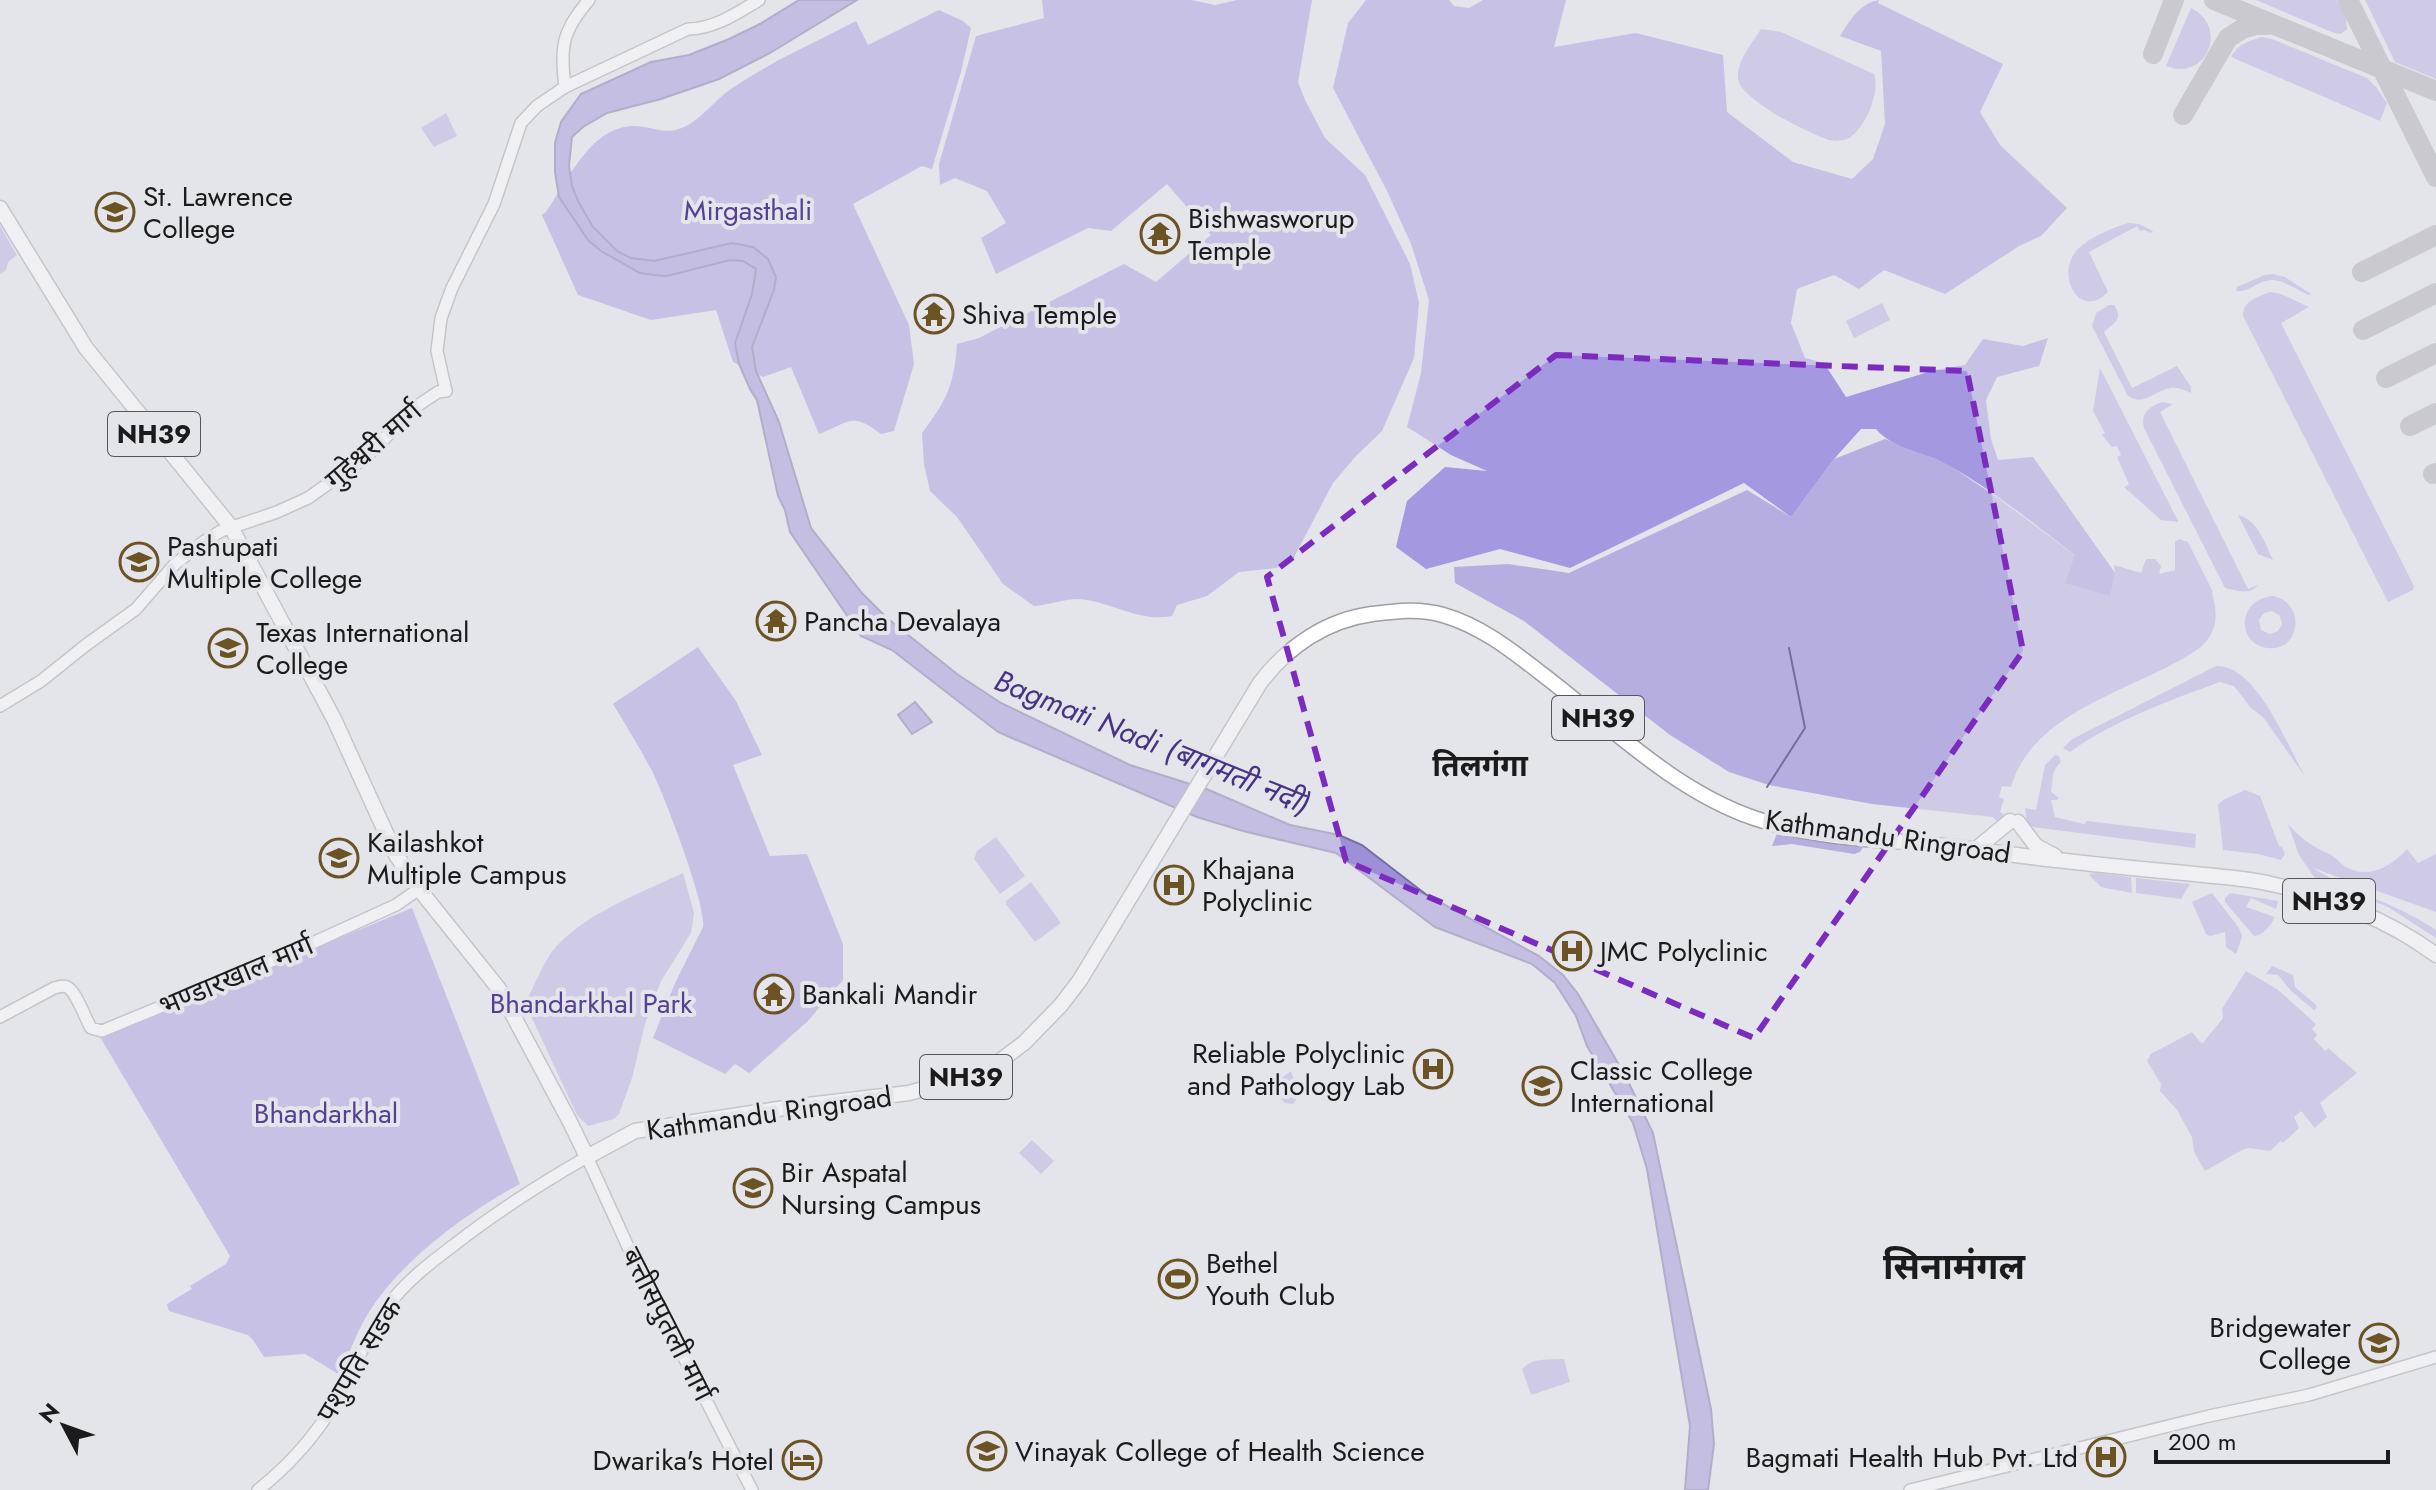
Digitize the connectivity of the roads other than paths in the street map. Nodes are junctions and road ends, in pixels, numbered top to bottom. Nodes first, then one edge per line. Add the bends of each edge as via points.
1 (589, 0) edge
2 (759, 0) edge
3 (565, 87) junction
4 (0, 208) edge
5 (446, 391) junction
6 (232, 530) junction
7 (0, 706) edge
8 (1975, 850) junction
9 (2063, 861) junction
10 (419, 889) junction
11 (2436, 955) edge
12 (0, 1017) edge
13 (587, 1157) junction
14 (2436, 1357) edge
15 (258, 1490) edge
16 (752, 1490) edge
17 (1910, 1490) edge

1 - 3 main road via 566,31
2 - 3 main road
3 - 5 main road via 521,123 494,204 452,288 437,351
4 - 6 highway, NH39 via 86,348
5 - 6 main road, गुहेश्वरी मार्ग via 429,396 366,457 326,487
5 - 6 main road via 413,416 373,460 328,493 298,510
6 - 7 main road, गुहेश्वरी मार्ग via 175,564 136,609
6 - 10 highway, NH39 via 334,719 389,842
8 - 9 highway, Kathmandu Ringroad / NH39
8 - 9 highway via 2014,822 2036,846
8 - 13 highway, Kathmandu Ringroad / NH39 via 1821,833 1730,809 1658,765 1500,642 1467,624 1406,610 1350,618 1299,644 1271,668 1080,980 1037,1031 997,1063 909,1093 635,1131
9 - 11 highway, Kathmandu Ringroad / NH39 via 2268,883 2343,906
10 - 12 main road, भण्डारखाल मार्ग via 396,905 286,955 102,1031 91,1028 66,987 54,988
10 - 13 highway, NH39 via 499,989
13 - 15 main road, पशुपति सडक via 504,1207 402,1289 372,1329 319,1429
13 - 16 main road, बत्तीसपुतली मार्ग
14 - 17 main road via 2309,1395

